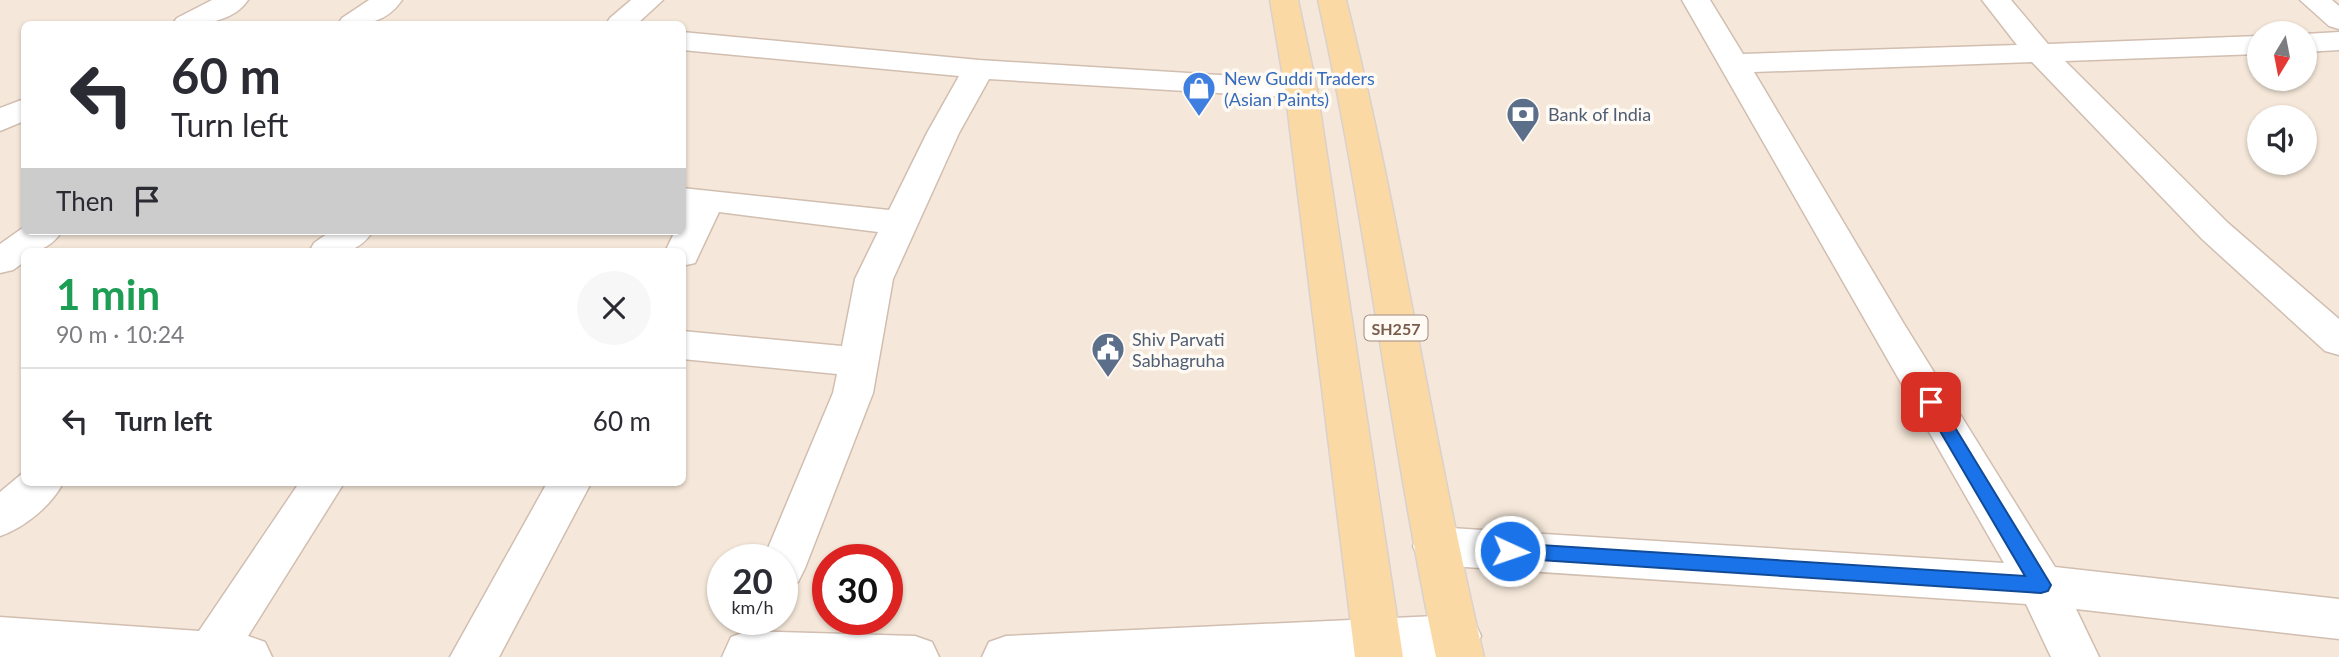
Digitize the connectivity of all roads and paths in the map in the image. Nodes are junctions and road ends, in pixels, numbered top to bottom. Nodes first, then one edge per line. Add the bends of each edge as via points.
1 (234, 0) edge
2 (388, 0) edge
3 (649, 0) edge
4 (1284, 0) edge
5 (1332, 0) edge
6 (1696, 0) edge
7 (1996, 0) edge
8 (2314, 0) edge
9 (2339, 20) edge
10 (193, 21) edge
11 (356, 21) edge
12 (624, 21) edge
13 (686, 41) edge
14 (2339, 41) edge
15 (2317, 42) edge
16 (2247, 46) edge
17 (2042, 55) junction
18 (1733, 64) junction
19 (979, 69) junction
20 (1301, 89) junction
21 (21, 110) edge
22 (0, 121) edge
23 (695, 199) edge
24 (900, 223) junction
25 (38, 235) edge
26 (350, 235) edge
27 (332, 248) edge
28 (683, 248) edge
29 (2, 257) edge
30 (2339, 341) edge
31 (686, 345) edge
32 (860, 361) junction
33 (37, 486) edge
34 (320, 486) edge
35 (567, 486) edge
36 (0, 518) edge
37 (792, 544) edge
38 (1435, 546) junction
39 (2041, 585) junction
40 (2339, 619) edge
41 (0, 638) edge
42 (752, 643) edge
43 (1458, 646) edge
44 (1378, 648) edge
45 (230, 655) edge
46 (474, 657) edge
47 (915, 657) edge
48 (1006, 657) edge
49 (2075, 657) edge

1 - 10 street
2 - 11 street
3 - 12 street
4 - 20 main road
5 - 38 main road, SH257 via 1354,92
6 - 18 street
7 - 17 street
8 - 9 street
13 - 19 street
14 - 15 street
16 - 17 street
17 - 18 street
17 - 30 street via 2215,231
18 - 39 street
19 - 20 street
19 - 24 street
20 - 44 main road
21 - 22 street
23 - 24 street
23 - 28 street
24 - 32 street via 874,279
25 - 29 street
26 - 27 street
31 - 32 street
32 - 37 street via 853,393
33 - 36 street
34 - 45 street
35 - 46 street
38 - 39 street
38 - 43 main road, SH257
39 - 40 street
39 - 49 street
41 - 45 street
42 - 47 street
43 - 44 street
44 - 48 street

